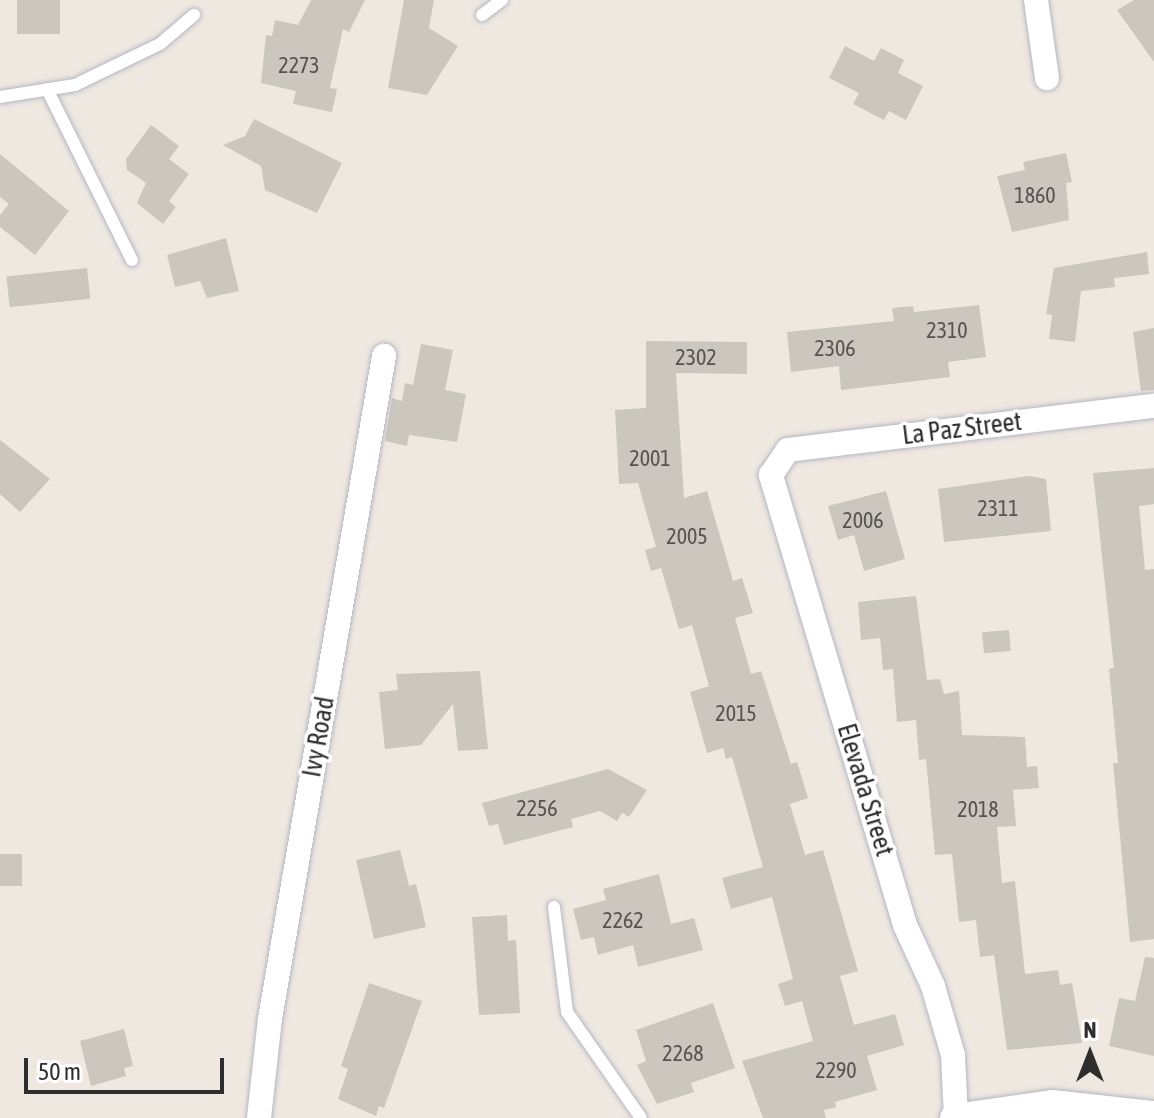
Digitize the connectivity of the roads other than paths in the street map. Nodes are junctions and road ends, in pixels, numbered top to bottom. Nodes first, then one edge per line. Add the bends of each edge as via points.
1 (502, 0) edge
2 (1036, 0) edge
3 (194, 15) dead end
4 (482, 15) dead end
5 (1047, 78) dead end
6 (47, 89) junction
7 (0, 97) edge
8 (132, 260) dead end
9 (384, 356) dead end
10 (1154, 406) edge
11 (777, 463) joint
12 (554, 907) dead end
13 (1089, 1112) edge
14 (1154, 1115) edge
15 (259, 1118) edge
16 (641, 1118) edge
17 (955, 1118) edge

1 - 4 lane
2 - 5 street
3 - 6 lane via 160,44 75,85
6 - 7 lane
6 - 8 lane
9 - 15 street, Ivy Road via 270,1019
10 - 11 street, La Paz Street via 788,450
11 - 17 street, Elevada Street via 771,475 896,895 933,986 953,1055
12 - 16 lane via 567,1012
13 - 14 street
13 - 17 street via 1052,1104

